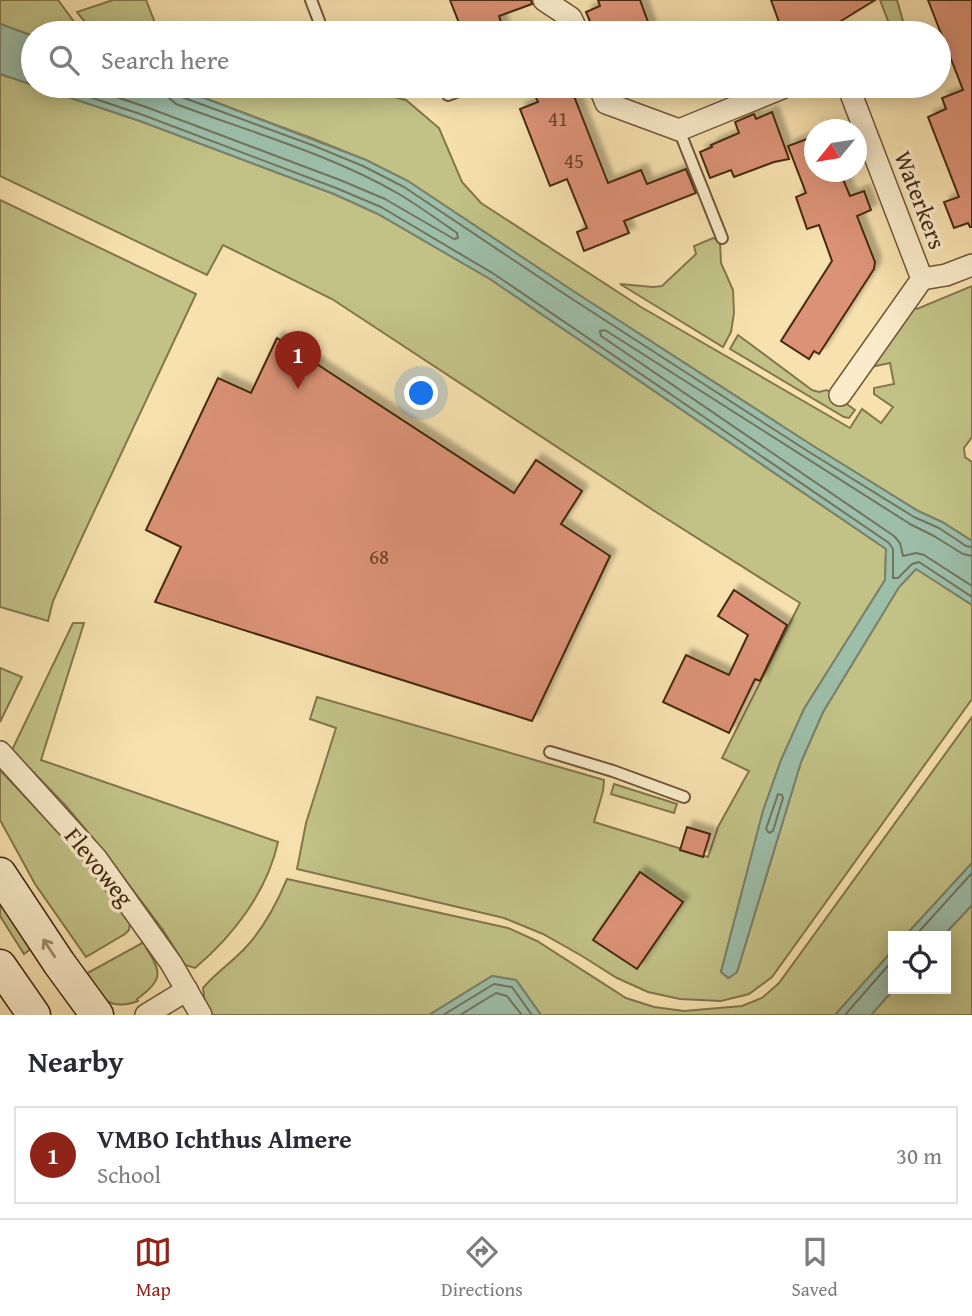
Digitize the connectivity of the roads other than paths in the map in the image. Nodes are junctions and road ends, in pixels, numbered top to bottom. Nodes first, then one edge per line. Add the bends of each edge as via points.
1 (311, 0) edge
2 (544, 0) edge
3 (318, 21) dead end
4 (572, 21) edge
5 (604, 98) edge
6 (758, 98) edge
7 (853, 98) edge
8 (679, 130) junction
9 (722, 238) dead end
10 (972, 265) edge
11 (922, 279) junction
12 (841, 395) dead end
13 (0, 752) edge
14 (550, 752) dead end
15 (684, 797) dead end
16 (0, 873) edge
17 (0, 966) edge
18 (187, 990) junction
19 (34, 1015) edge
20 (97, 1015) edge
21 (146, 1015) edge
22 (201, 1015) edge

1 - 3 lane
2 - 4 street
5 - 8 street via 606,103
6 - 8 street
7 - 11 street, Waterkers
8 - 9 lane
10 - 11 street
11 - 12 street, Waterkers
13 - 18 street, Flevoweg via 96,858
14 - 15 lane
20 -> 16 main road
17 - 19 main road
18 - 21 street
18 - 22 street, Flevoweg

